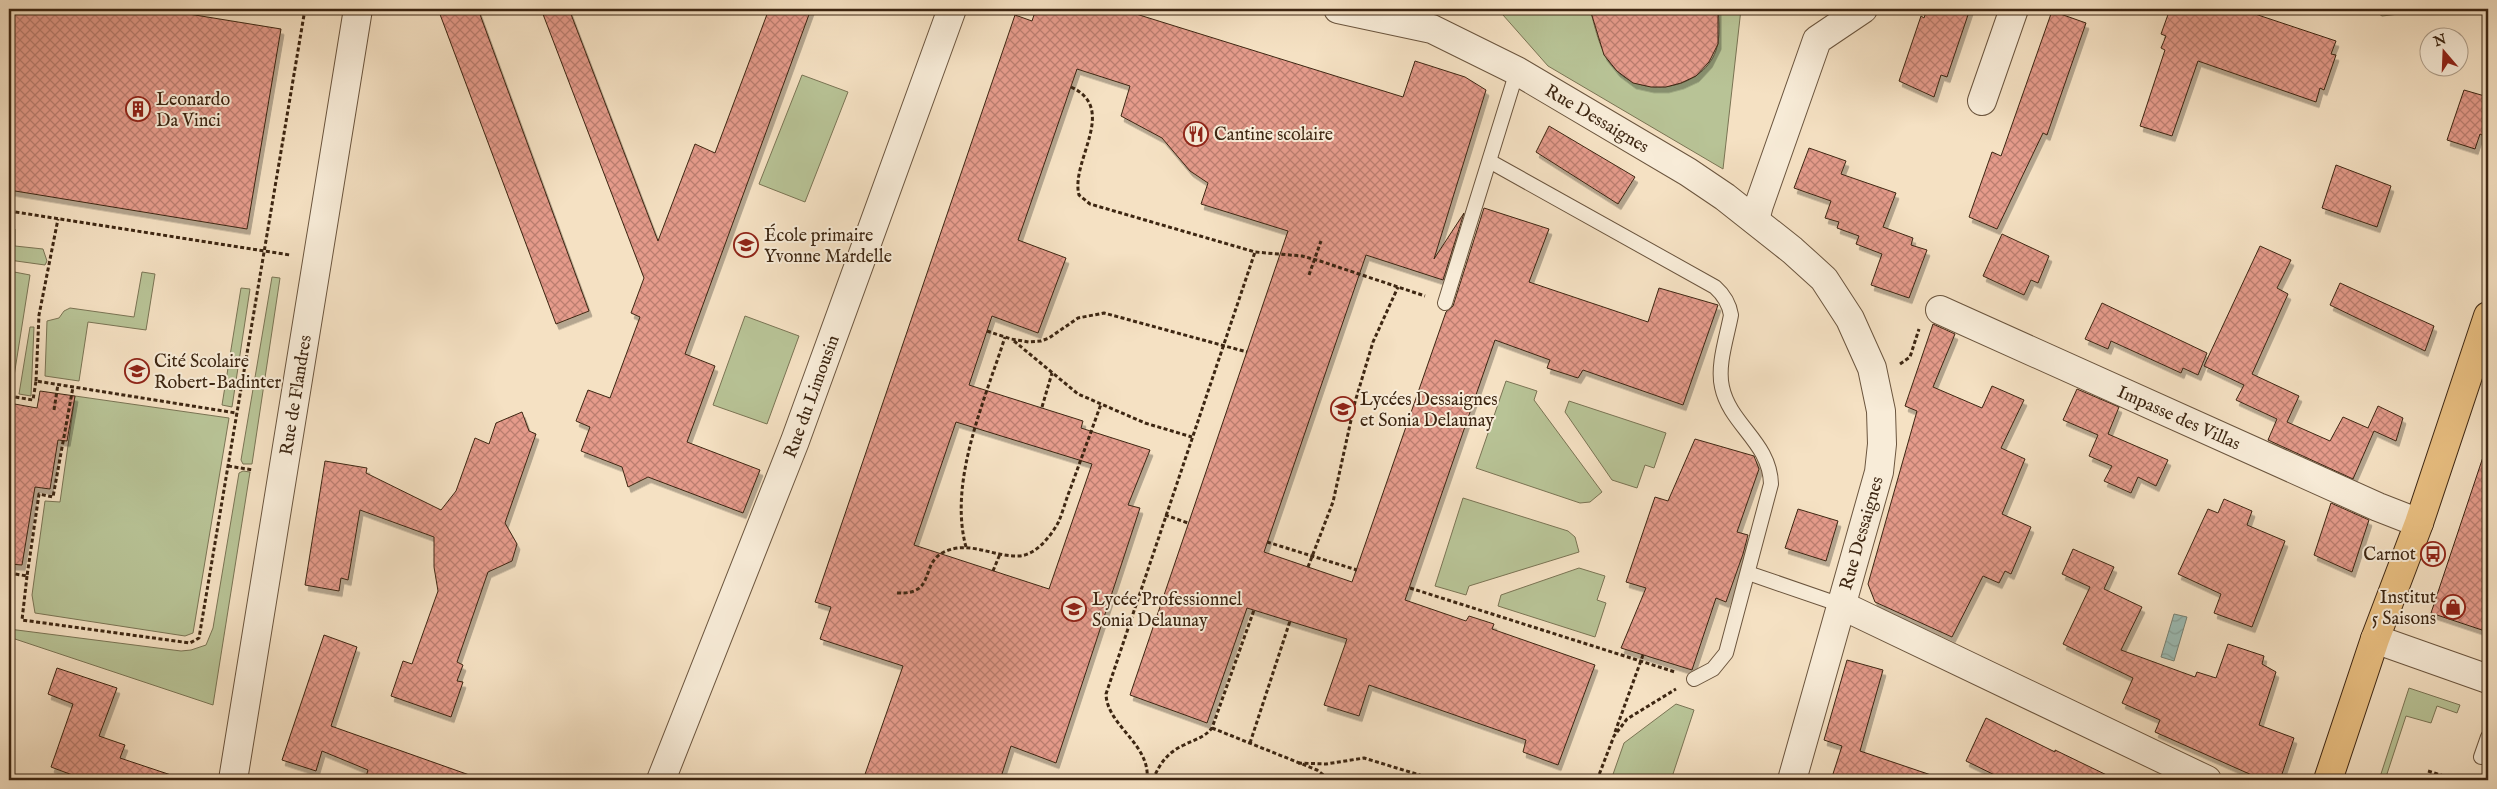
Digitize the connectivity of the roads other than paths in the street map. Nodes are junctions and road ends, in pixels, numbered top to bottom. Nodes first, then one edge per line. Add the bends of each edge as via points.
1 (358, 9) edge
2 (952, 9) edge
3 (1338, 9) edge
4 (1863, 9) edge
5 (2014, 9) edge
6 (1436, 19) edge
7 (1517, 71) junction
8 (1982, 101) dead end
9 (1491, 162) junction
10 (1756, 220) junction
11 (1445, 302) road end
12 (1940, 310) road end
13 (2488, 316) edge
14 (2419, 523) junction
15 (1748, 573) junction
16 (1841, 605) junction
17 (2374, 639) junction
18 (1694, 679) road end
19 (2488, 679) edge
20 (2488, 737) edge
21 (2481, 757) dead end
22 (233, 780) edge
23 (661, 780) edge
24 (1792, 780) edge
25 (2207, 780) edge
26 (2328, 780) edge

1 - 22 street, Rue de Flandres
2 - 23 street, Rue du Limousin via 795,441
3 - 6 street, Rue Dessaignes
4 - 10 street via 1817,40
5 - 8 street
6 - 7 street, Rue Dessaignes
7 - 9 lane
7 - 10 street, Rue Dessaignes via 1688,172
9 - 11 lane
9 - 15 lane via 1715,287 1724,296 1731,315 1720,373 1722,387 1732,410 1764,454 1771,475 1767,503
10 - 16 street, Rue Dessaignes via 1824,279 1850,319 1872,368 1880,411 1882,444 1879,472
12 - 14 street, Impasse des Villas
13 - 14 main road
14 - 17 main road
15 - 16 lane
15 - 18 lane via 1726,653 1713,668
16 - 24 street
16 - 25 street, Rue Dessaignes
17 - 19 street
17 - 26 main road
20 - 21 lane

